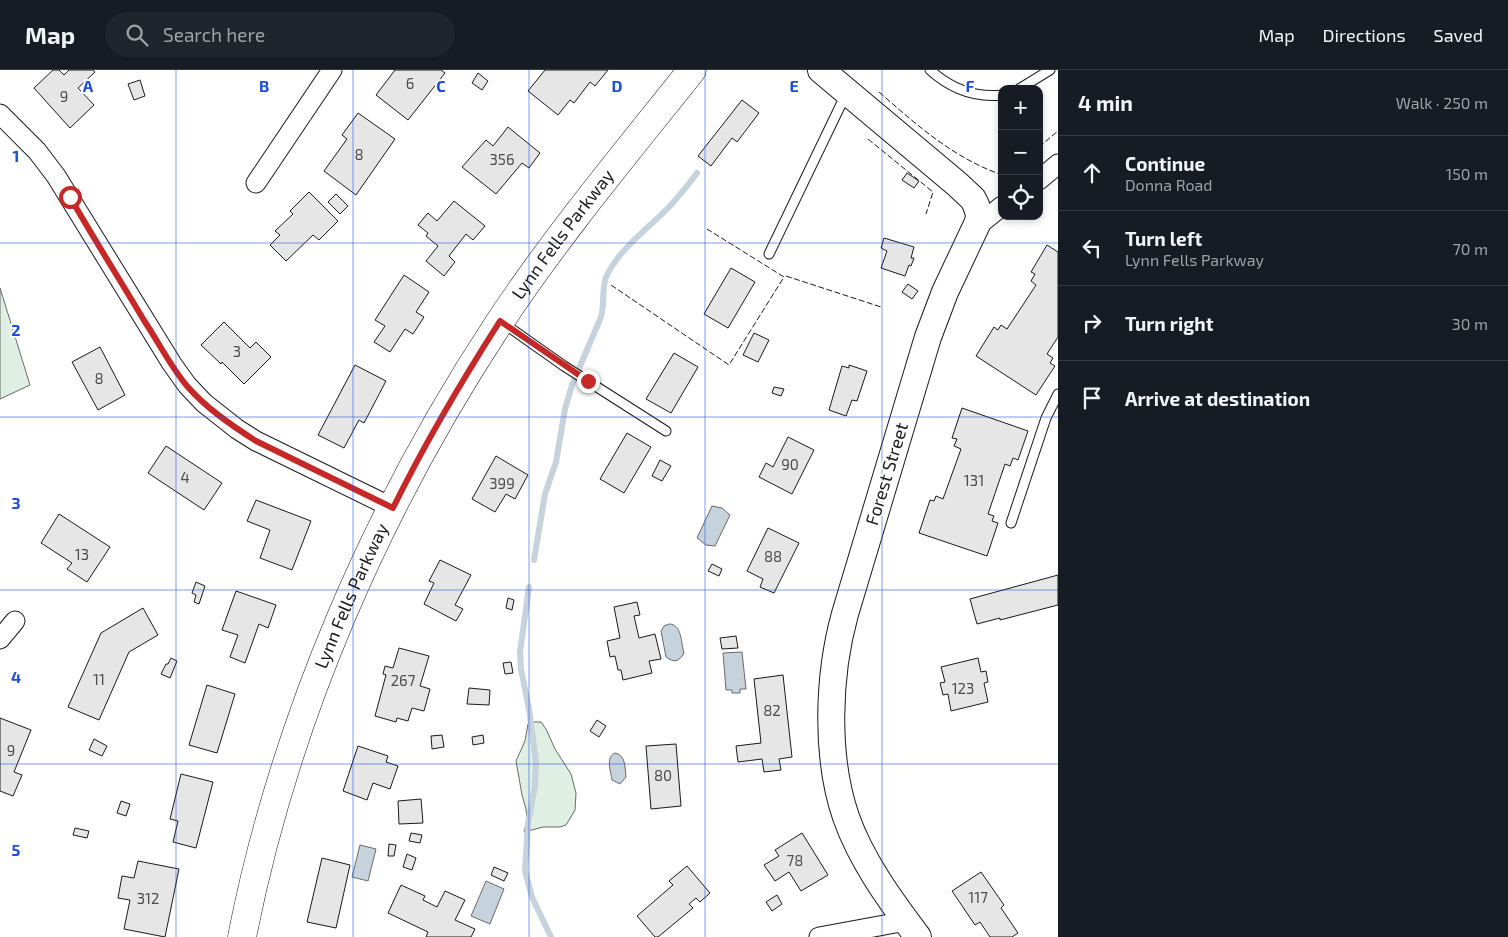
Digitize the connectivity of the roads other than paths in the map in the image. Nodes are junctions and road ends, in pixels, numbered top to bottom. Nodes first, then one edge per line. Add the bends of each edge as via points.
1 (332, 70) edge
2 (692, 70) edge
3 (821, 70) edge
4 (930, 70) edge
5 (1050, 70) edge
6 (1026, 85) edge
7 (847, 92) junction
8 (998, 95) edge
9 (0, 114) edge
10 (1058, 164) edge
11 (1043, 177) edge
12 (256, 183) dead end
13 (998, 209) edge
14 (977, 226) junction
15 (769, 254) dead end
16 (500, 321) junction
17 (1058, 394) edge
18 (666, 431) dead end
19 (393, 508) junction
20 (1011, 523) dead end
21 (15, 621) dead end
22 (0, 639) edge
23 (912, 929) edge
24 (242, 937) edge
25 (819, 937) edge

1 - 12 street
2 - 16 main road, Lynn Fells Parkway
3 - 7 street
4 - 8 lane via 969,93
5 - 6 lane
7 - 14 street via 973,199 978,211
7 - 15 lane
9 - 19 street via 37,151 56,176 187,386 218,415 256,441
10 - 11 street
13 - 14 street
14 - 23 street, Forest Street via 945,292 928,337 838,638 834,662 832,734 840,798 858,846
16 - 18 lane
16 - 19 main road, Lynn Fells Parkway via 434,430
17 - 20 lane via 1046,418
19 - 24 main road, Lynn Fells Parkway via 320,669 292,748 257,867
21 - 22 street
23 - 25 street

